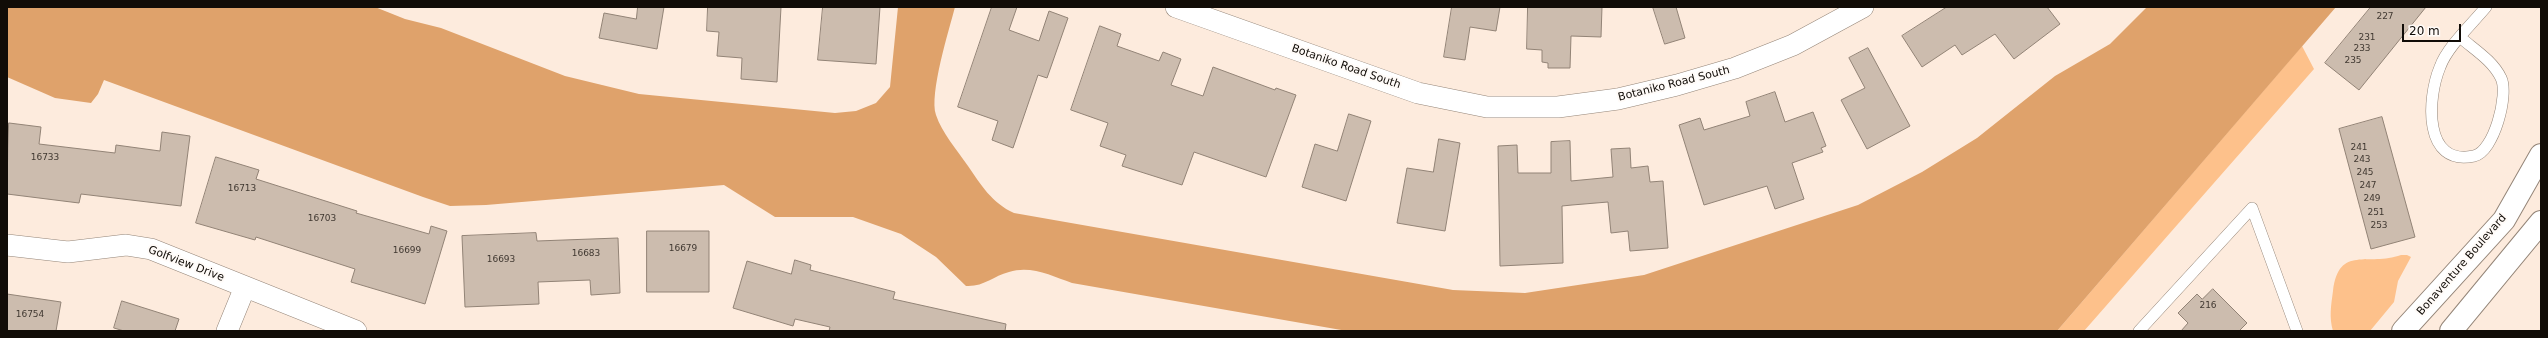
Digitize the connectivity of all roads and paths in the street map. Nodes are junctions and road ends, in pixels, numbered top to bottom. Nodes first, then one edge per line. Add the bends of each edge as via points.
1 (1179, 7) edge
2 (1863, 7) edge
3 (2486, 7) edge
4 (2461, 38) junction
5 (2541, 155) edge
6 (2541, 222) edge
7 (7, 245) edge
8 (245, 287) junction
9 (228, 331) edge
10 (356, 331) edge
11 (2139, 331) edge
12 (2297, 331) edge
13 (2404, 331) edge
14 (2451, 331) edge

1 - 2 street, Botaniko Road South via 1418,93 1487,107 1558,107 1618,99 1677,85 1735,68 1793,44
3 - 4 lane
4 - 4 lane via 2492,64 2502,79 2502,103 2497,126 2487,146 2476,156 2456,157 2444,152 2436,141 2432,115 2434,84 2440,66
5 - 13 main road, Bonaventure Boulevard via 2504,220
6 - 14 main road
7 - 8 street, Golfview Drive via 68,252 126,245 151,249
8 - 9 street
8 - 10 street, Golfview Drive
11 - 12 lane via 2252,208

